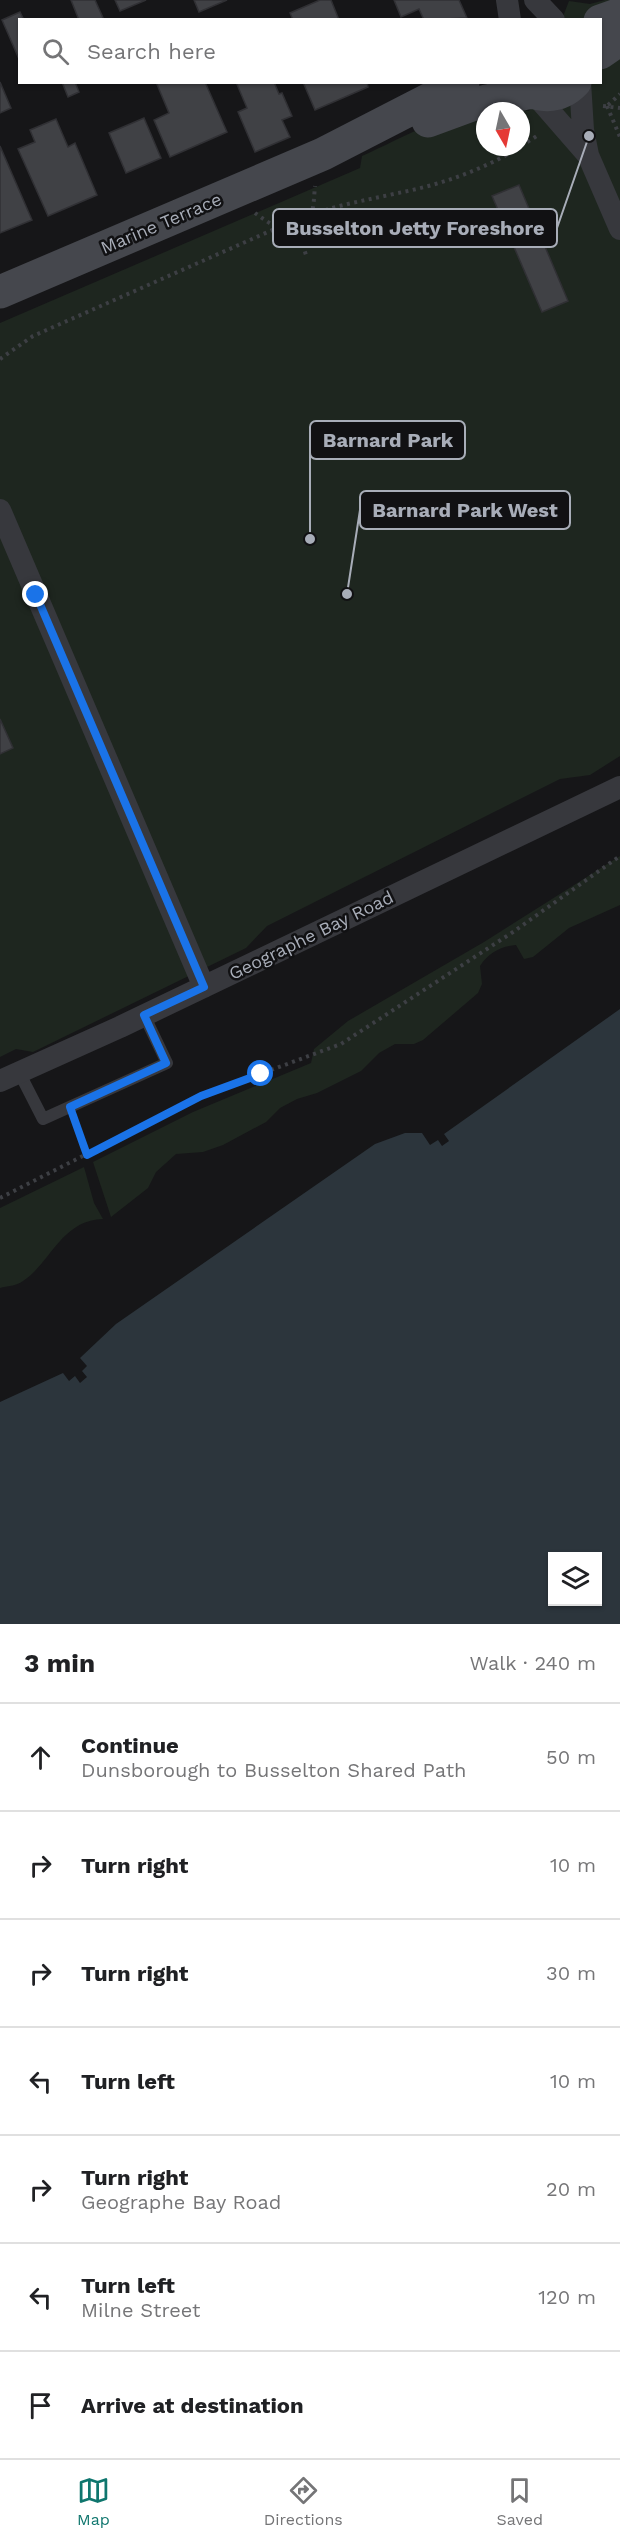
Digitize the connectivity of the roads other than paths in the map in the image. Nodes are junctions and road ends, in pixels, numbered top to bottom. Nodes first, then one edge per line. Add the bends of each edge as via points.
1 (507, 0) edge
2 (535, 0) edge
3 (620, 14) edge
4 (510, 18) edge
5 (552, 18) edge
6 (602, 20) edge
7 (620, 39) edge
8 (602, 52) edge
9 (459, 84) edge
10 (573, 84) edge
11 (580, 84) edge
12 (528, 89) edge
13 (323, 154) junction
14 (588, 155) junction
15 (620, 229) edge
16 (0, 292) edge
17 (0, 510) edge
18 (620, 787) edge
19 (204, 987) junction
20 (144, 1015) junction
21 (10, 1076) edge

1 - 4 street
2 - 5 street
3 - 6 street
7 - 8 street
9 - 13 street, Marine Terrace
10 - 12 street, Marine Terrace via 555,94
11 - 14 street
12 - 13 street, Marine Terrace
12 - 14 street
13 - 16 street, Marine Terrace
14 - 15 street
17 - 19 street
18 - 19 street, Geographe Bay Road
19 - 20 street, Geographe Bay Road
20 - 21 street, Geographe Bay Road
20 - 21 lane via 166,1063 70,1107 43,1119

